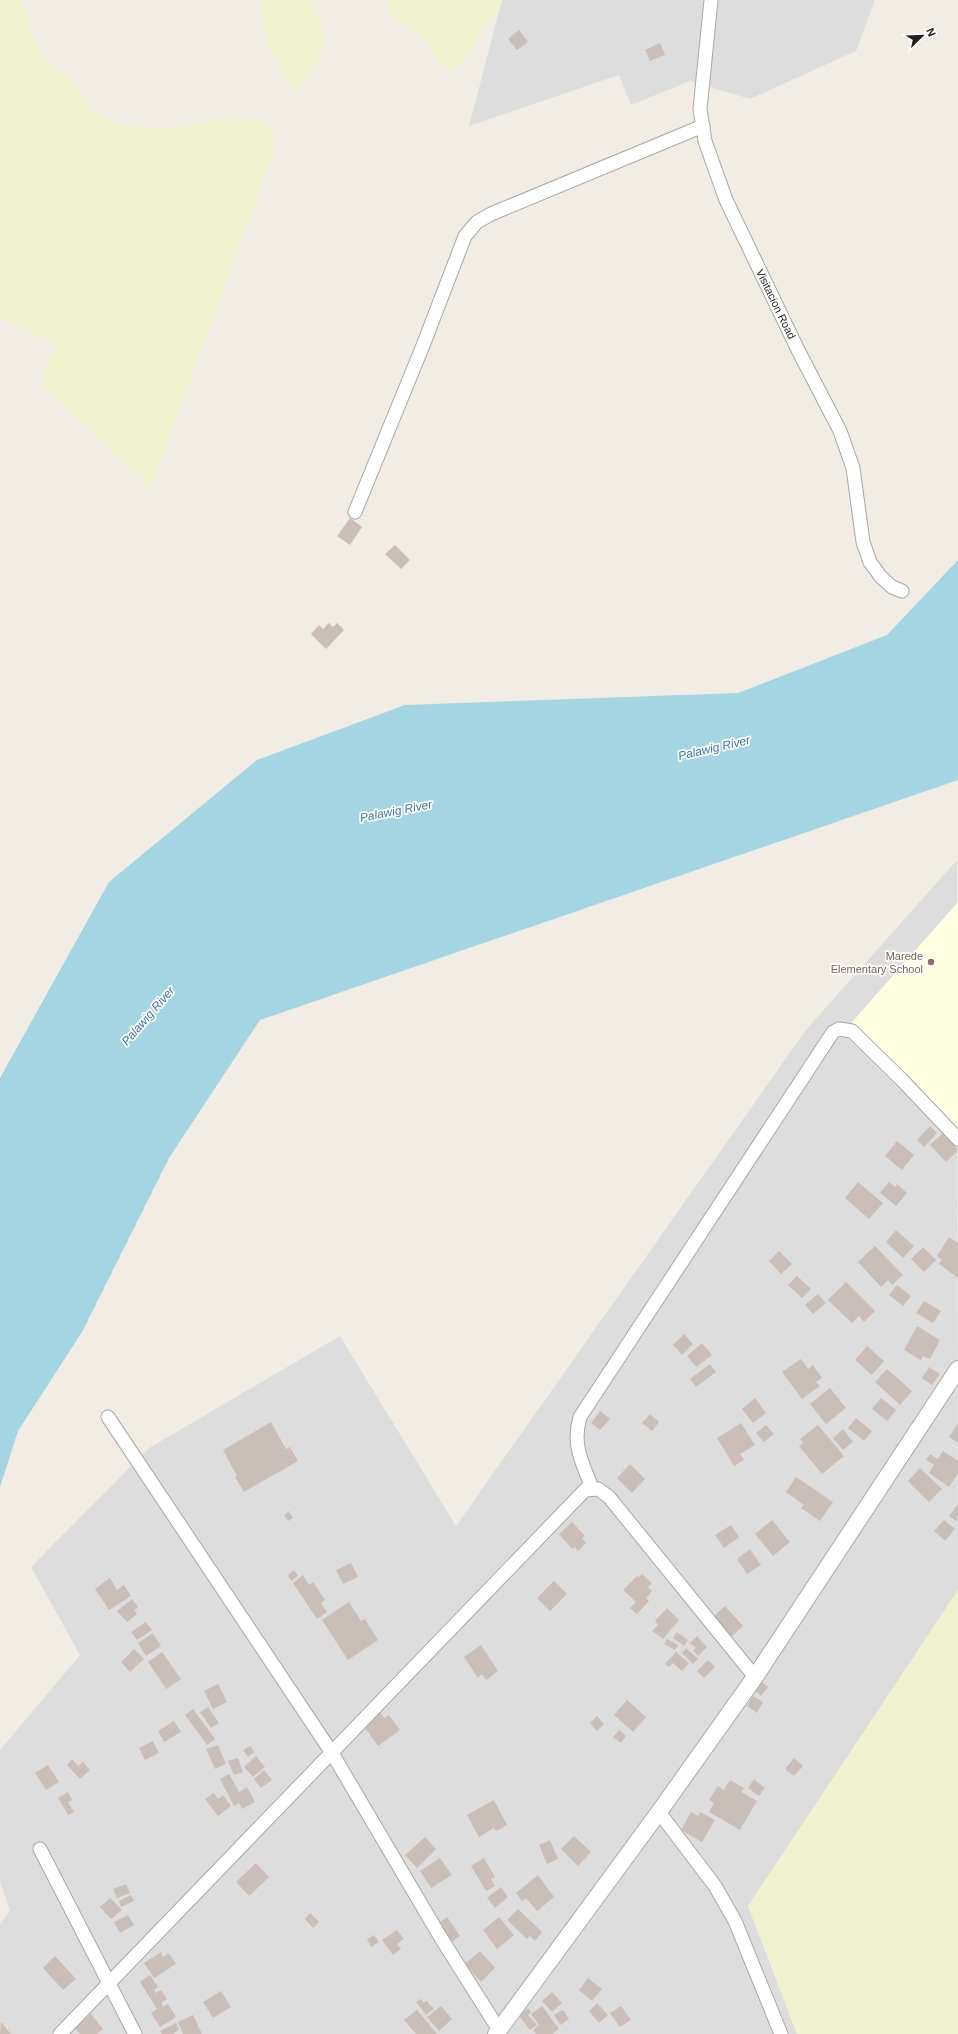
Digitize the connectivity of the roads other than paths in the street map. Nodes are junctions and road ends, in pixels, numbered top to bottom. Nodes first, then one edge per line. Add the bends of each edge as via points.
1 (711, 0) edge
2 (703, 126) junction
3 (354, 512) dead end
4 (902, 591) dead end
5 (958, 1139) edge
6 (958, 1369) edge
7 (108, 1417) dead end
8 (592, 1488) junction
9 (754, 1677) junction
10 (332, 1753) junction
11 (659, 1812) junction
12 (40, 1849) dead end
13 (110, 1983) junction
14 (498, 2032) edge
15 (60, 2034) edge
16 (135, 2034) edge
17 (781, 2034) edge

1 - 2 street, Visitacion Road via 700,102
2 - 3 street via 523,199 491,214 470,228
2 - 4 street, Visitacion Road via 705,141 726,200 840,431 853,468 863,542 870,562 892,587
5 - 8 street via 852,1031 839,1029 833,1032 580,1417 576,1442
6 - 9 street
7 - 10 street
8 - 9 street via 609,1497
8 - 10 street via 578,1496
9 - 11 street
10 - 13 street
10 - 14 street
11 - 14 street
11 - 17 street via 715,1886 735,1921
12 - 13 street
13 - 15 street
13 - 16 street

